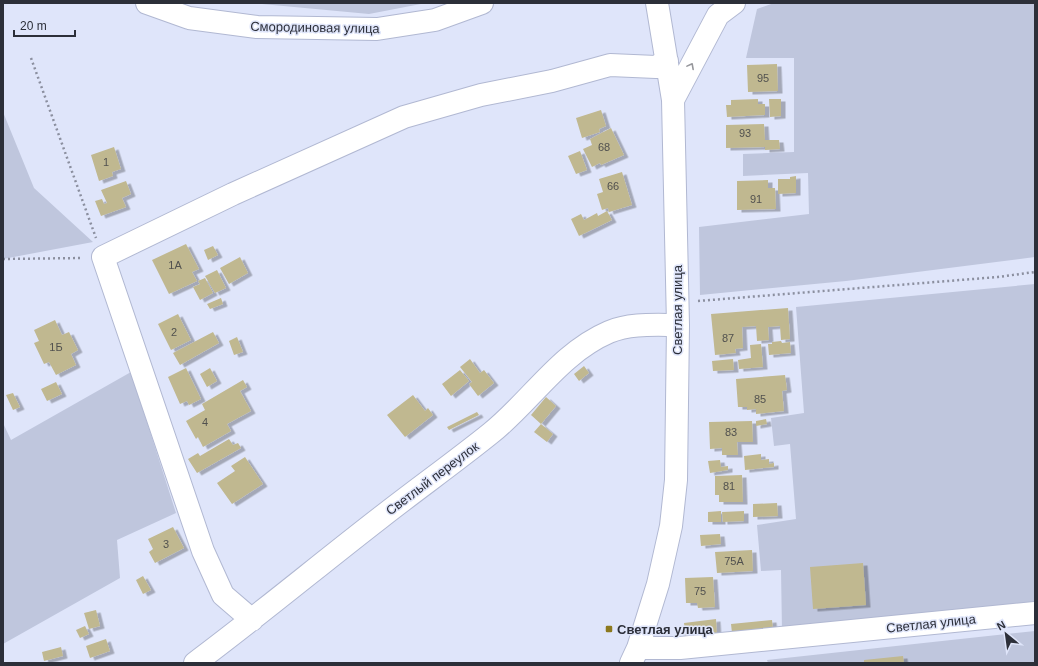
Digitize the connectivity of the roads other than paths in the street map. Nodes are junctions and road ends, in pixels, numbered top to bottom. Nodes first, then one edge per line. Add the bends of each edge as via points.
1 (147, 3) edge
2 (482, 3) edge
3 (657, 3) edge
4 (734, 3) edge
5 (667, 61) junction
6 (673, 100) junction
7 (678, 325) junction
8 (1035, 613) edge
9 (252, 620) junction
10 (637, 658) edge
11 (195, 663) edge

1 - 2 street, Смородиновая улица via 189,18 257,28 377,29 435,20
3 - 5 street, Светлая улица
6 -> 4 street via 718,16
5 - 6 street, Светлая улица
5 - 9 street via 656,67 610,65 552,81 481,95 404,117 233,194 103,257 203,551 223,595
6 - 7 street, Светлая улица
7 - 9 street, Светлый переулок via 630,326 609,332 567,359 492,432
7 - 10 street, Светлая улица via 676,480 671,526
8 - 10 street, Светлая улица via 680,648
9 - 11 street, Светлый переулок

